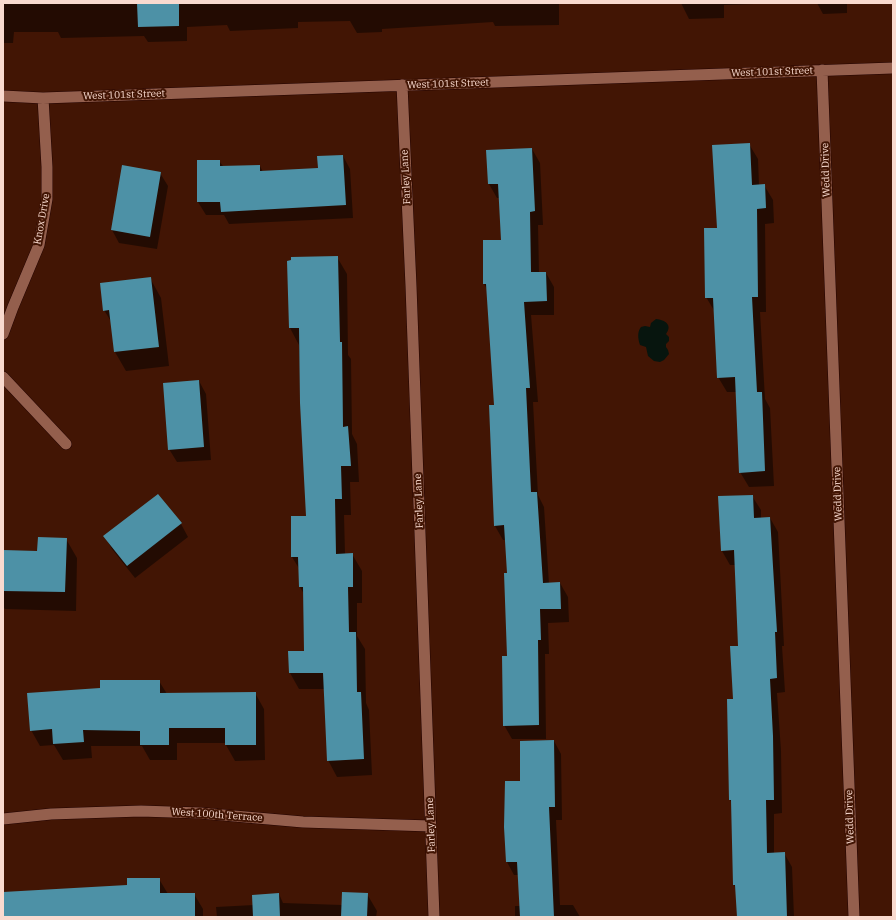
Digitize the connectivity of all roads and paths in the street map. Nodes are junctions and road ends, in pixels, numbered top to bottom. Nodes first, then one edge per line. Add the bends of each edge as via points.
1 (893, 68) edge
2 (822, 70) junction
3 (402, 85) junction
4 (3, 96) edge
5 (44, 98) junction
6 (3, 334) edge
7 (3, 377) edge
8 (66, 444) dead end
9 (3, 819) edge
10 (431, 826) junction
11 (434, 917) edge
12 (854, 917) edge

1 - 2 street, West 101st Street
2 - 3 street, West 101st Street
2 - 12 street, Wedd Drive
3 - 5 street, West 101st Street
3 - 10 street, Farley Lane
4 - 5 street, West 101st Street
5 - 6 street, Knox Drive via 46,207 39,245
7 - 8 street
9 - 10 street, West 100th Terrace via 51,814 148,811 303,822
10 - 11 street, Farley Lane

